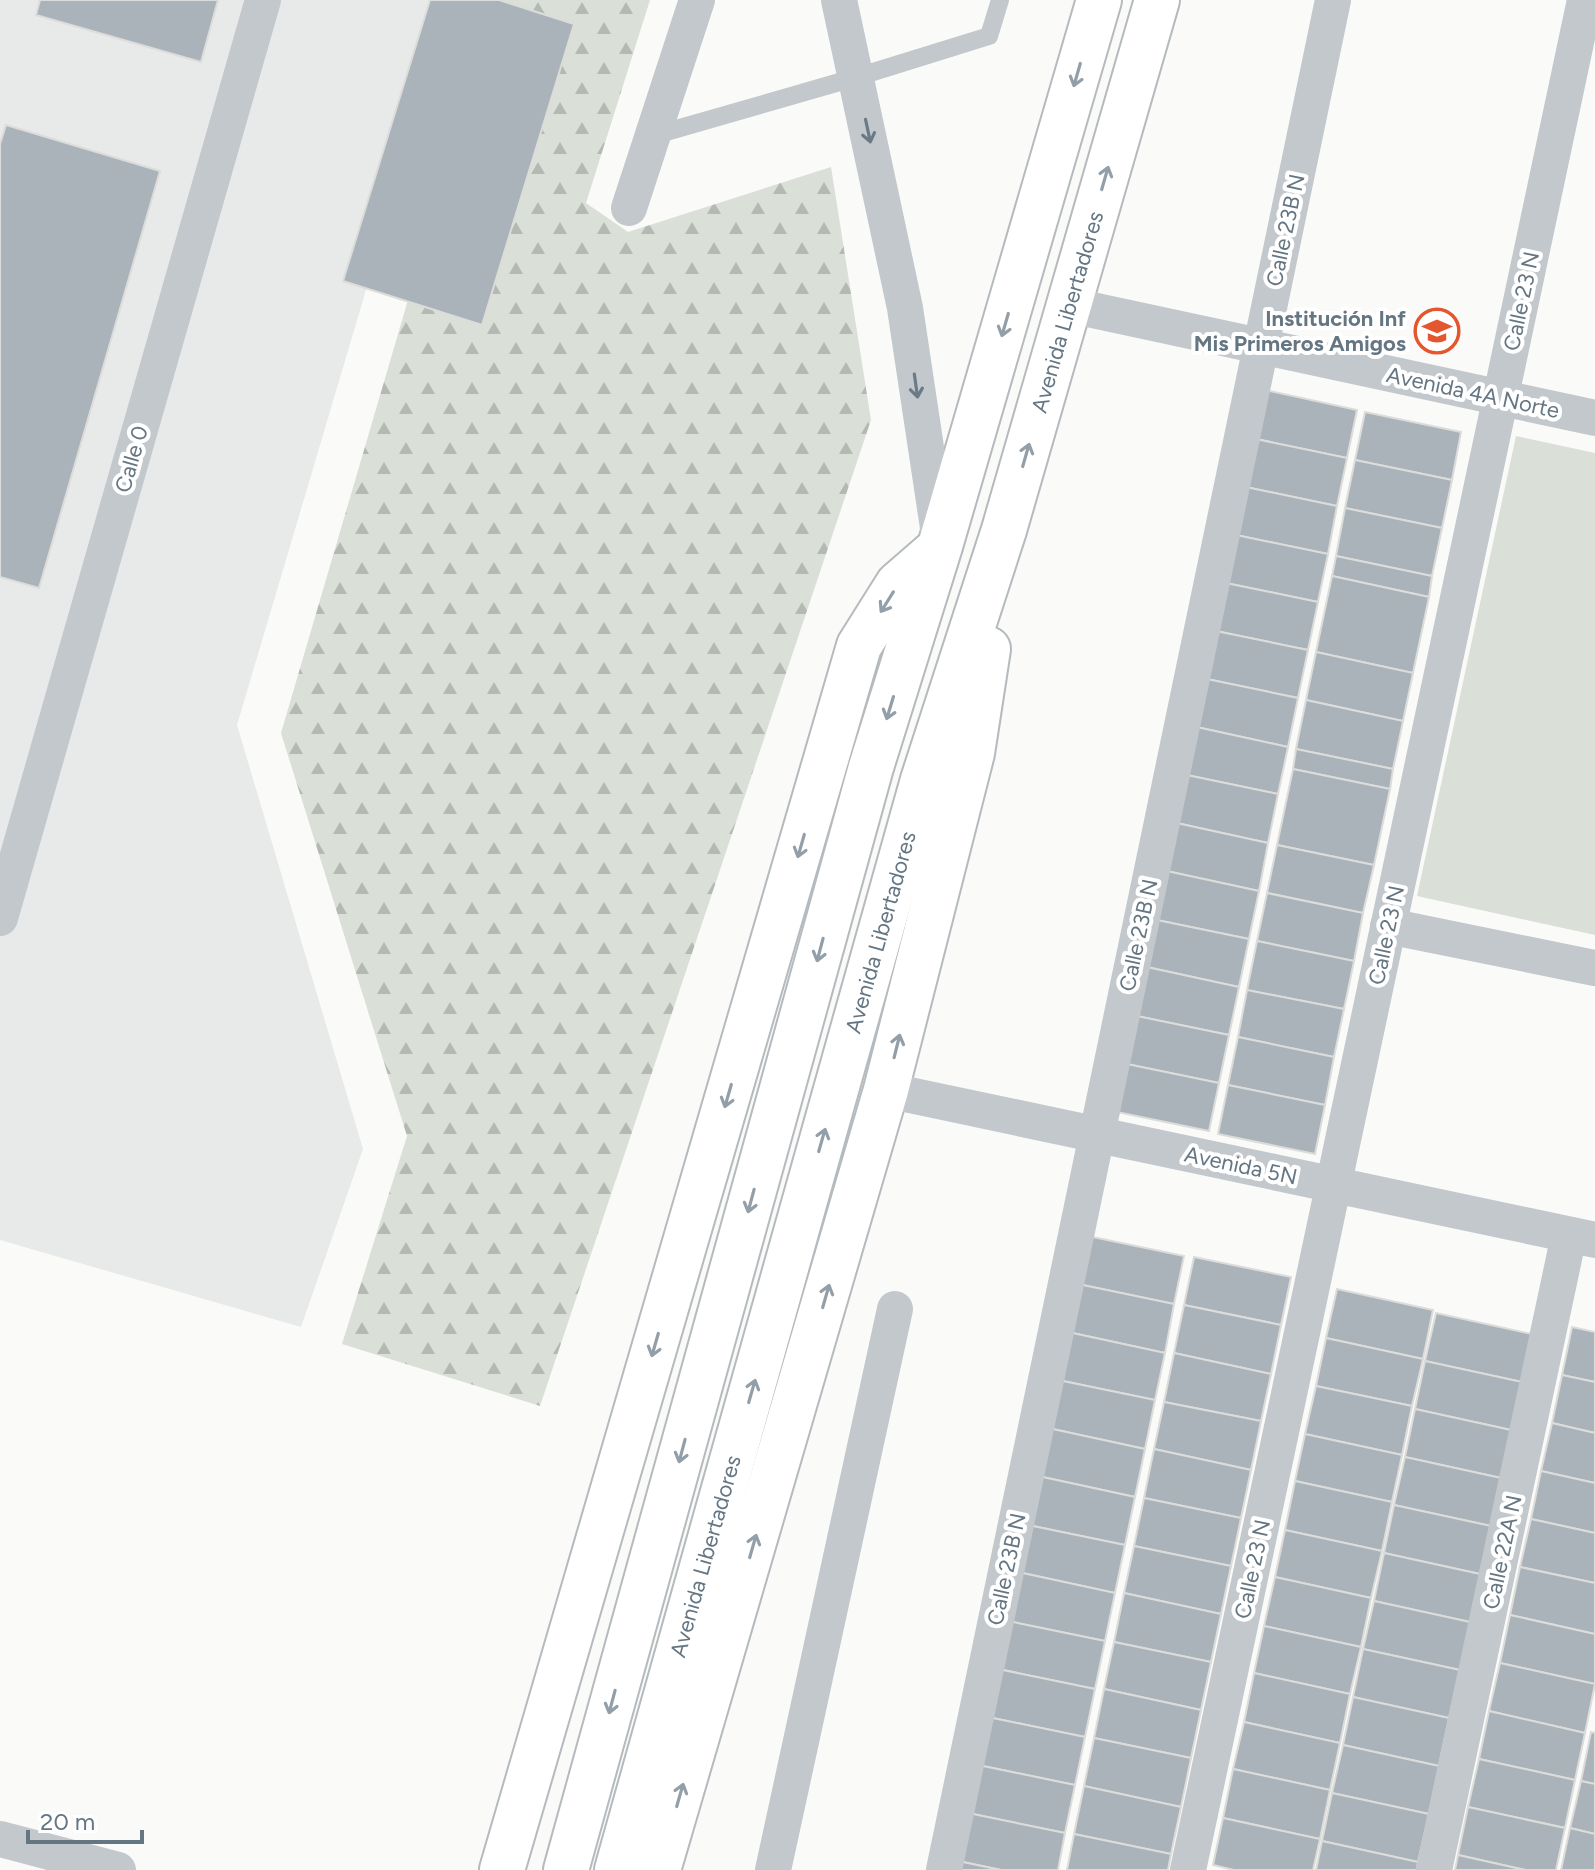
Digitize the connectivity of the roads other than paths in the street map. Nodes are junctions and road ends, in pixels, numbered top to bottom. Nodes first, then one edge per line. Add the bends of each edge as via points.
1 (263, 0) edge
2 (697, 0) edge
3 (839, 0) edge
4 (1000, 0) edge
5 (1099, 0) edge
6 (1157, 0) edge
7 (1333, 0) edge
8 (1585, 0) edge
9 (857, 77) junction
10 (652, 136) junction
11 (629, 208) dead end
12 (1069, 305) junction
13 (1261, 346) junction
14 (1500, 398) junction
15 (1595, 418) edge
16 (1004, 530) junction
17 (940, 546) junction
18 (0, 918) edge
19 (1388, 926) junction
20 (1595, 968) edge
21 (886, 1090) junction
22 (1097, 1135) junction
23 (1333, 1185) junction
24 (1582, 1238) edge
25 (895, 1309) dead end
26 (0, 1839) edge
27 (118, 1870) edge
28 (502, 1870) edge
29 (566, 1870) edge
30 (617, 1870) edge
31 (658, 1870) edge
32 (773, 1870) edge
33 (944, 1870) edge
34 (1188, 1870) edge
35 (1434, 1870) edge

1 - 18 street, Calle 0
2 - 10 street
3 - 9 street
4 - 9 lane via 989,36
5 -> 17 main road
12 -> 6 main road, Avenida Libertadores
7 - 13 street, Calle 23B N
8 - 14 street, Calle 23 N
9 - 10 lane
9 -> 17 street via 905,308
10 - 11 street
12 - 13 street, Avenida 4A Norte
16 -> 12 main road, Avenida Libertadores
13 - 14 street, Avenida 4A Norte
13 - 22 street, Calle 23B N
14 - 15 street, Avenida 4A Norte
14 - 19 street, Calle 23 N
21 -> 16 main road via 972,753
30 -> 16 main road, Avenida Libertadores via 923,780
17 -> 28 main road via 898,584 859,646
17 -> 29 main road via 871,767
19 - 20 street
19 - 23 street, Calle 23 N
21 - 22 street, Avenida 5N
31 -> 21 main road
22 - 23 street, Avenida 5N
22 - 33 street, Calle 23B N
23 - 24 street, Avenida 5N
23 - 34 street, Calle 23 N
24 - 35 street, Calle 22A N
25 - 32 street
26 - 27 street

